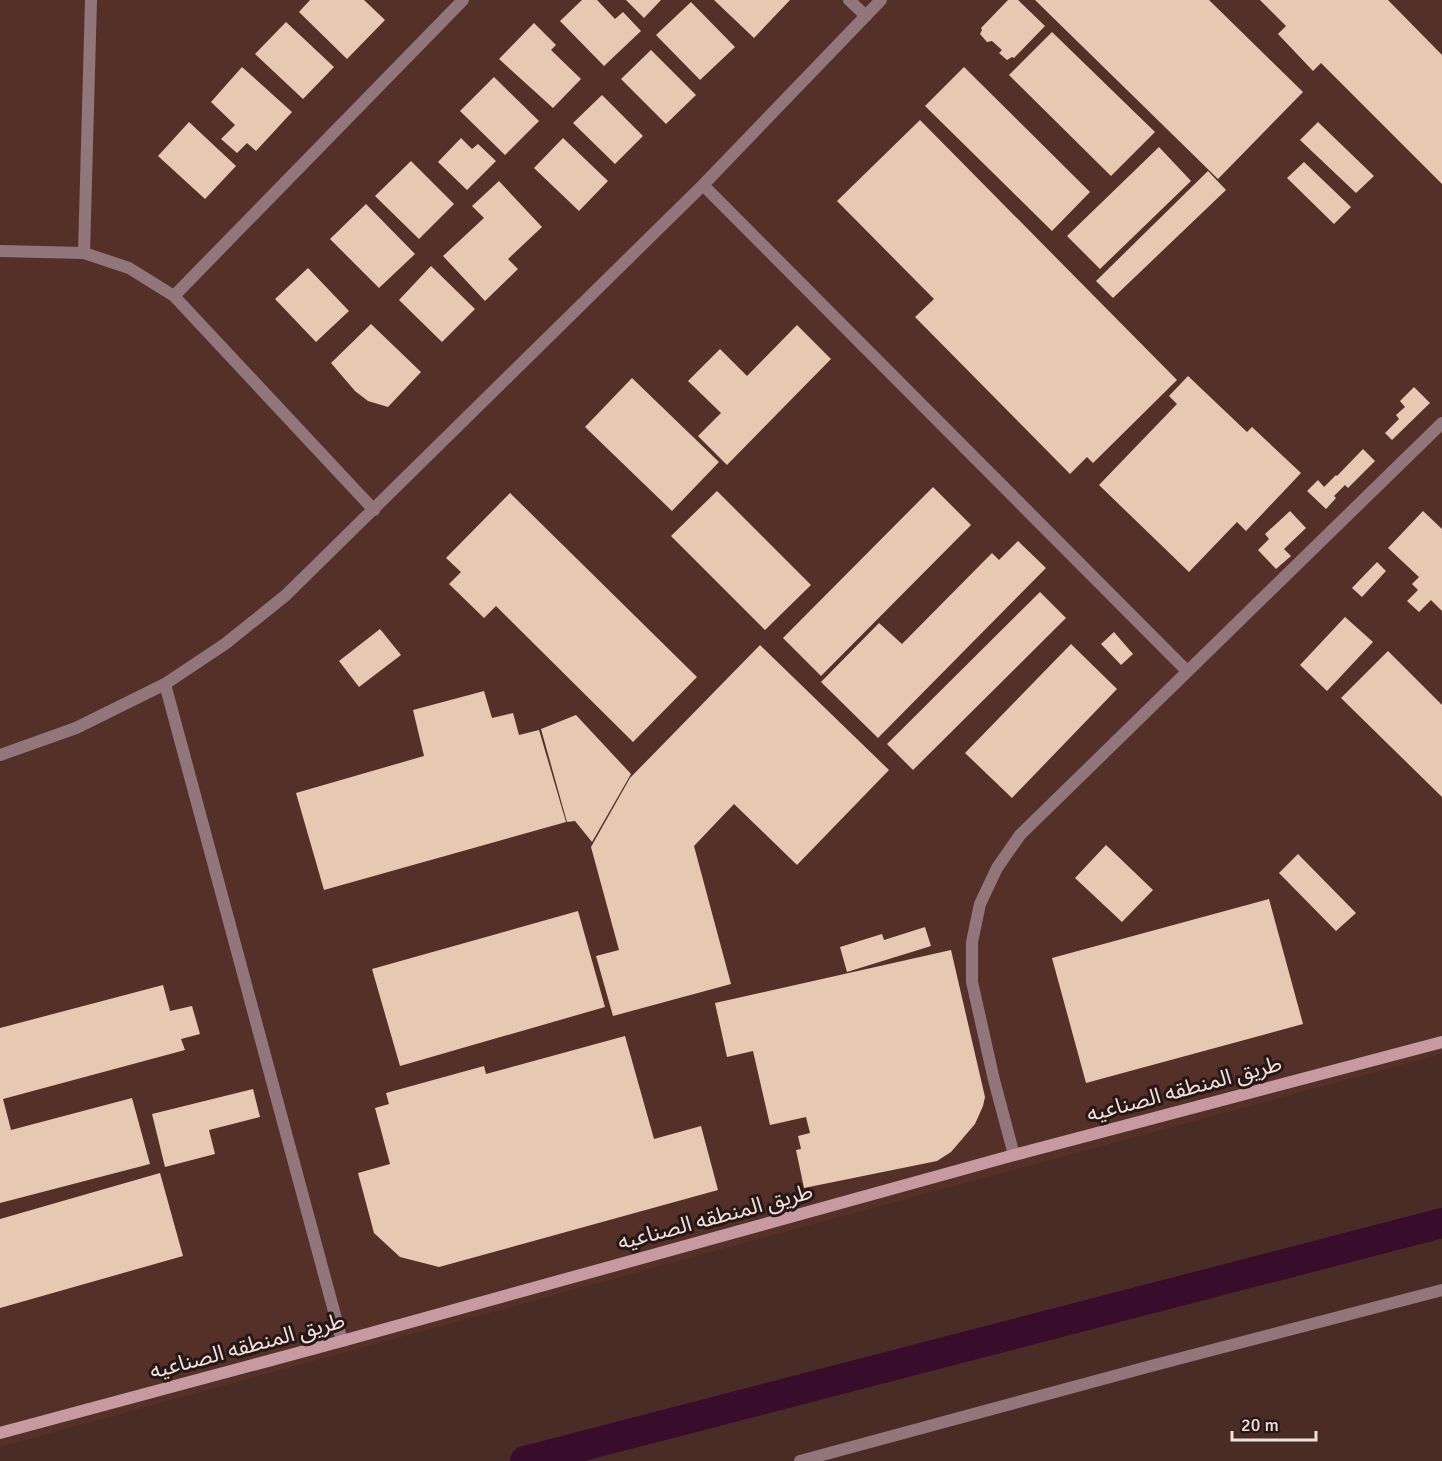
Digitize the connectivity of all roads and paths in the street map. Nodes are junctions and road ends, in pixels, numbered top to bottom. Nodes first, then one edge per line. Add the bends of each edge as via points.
1 (91, 0) edge
2 (849, 0) edge
3 (881, 0) edge
4 (458, 2) edge
5 (866, 16) junction
6 (703, 185) junction
7 (0, 251) edge
8 (84, 253) junction
9 (174, 296) junction
10 (1442, 423) edge
11 (374, 510) junction
12 (1187, 670) junction
13 (165, 684) junction
14 (0, 755) edge
15 (1442, 1042) edge
16 (1014, 1155) junction
17 (1442, 1290) edge
18 (342, 1341) junction
19 (0, 1433) edge
20 (800, 1461) edge

1 - 8 street
2 - 5 street
3 - 5 street
4 - 9 street
5 - 6 street
6 - 11 street
6 - 12 street
7 - 8 street
8 - 9 street via 129,268
9 - 11 street
10 - 12 street
11 - 13 street via 286,595 225,644
12 - 16 street via 1020,835 997,868 981,904 972,942 972,982
13 - 14 street via 76,728
13 - 18 street
15 - 16 main road, طريق المنطقه الصناعيه
16 - 18 main road, طريق المنطقه الصناعيه
17 - 20 street
18 - 19 main road, طريق المنطقه الصناعيه

